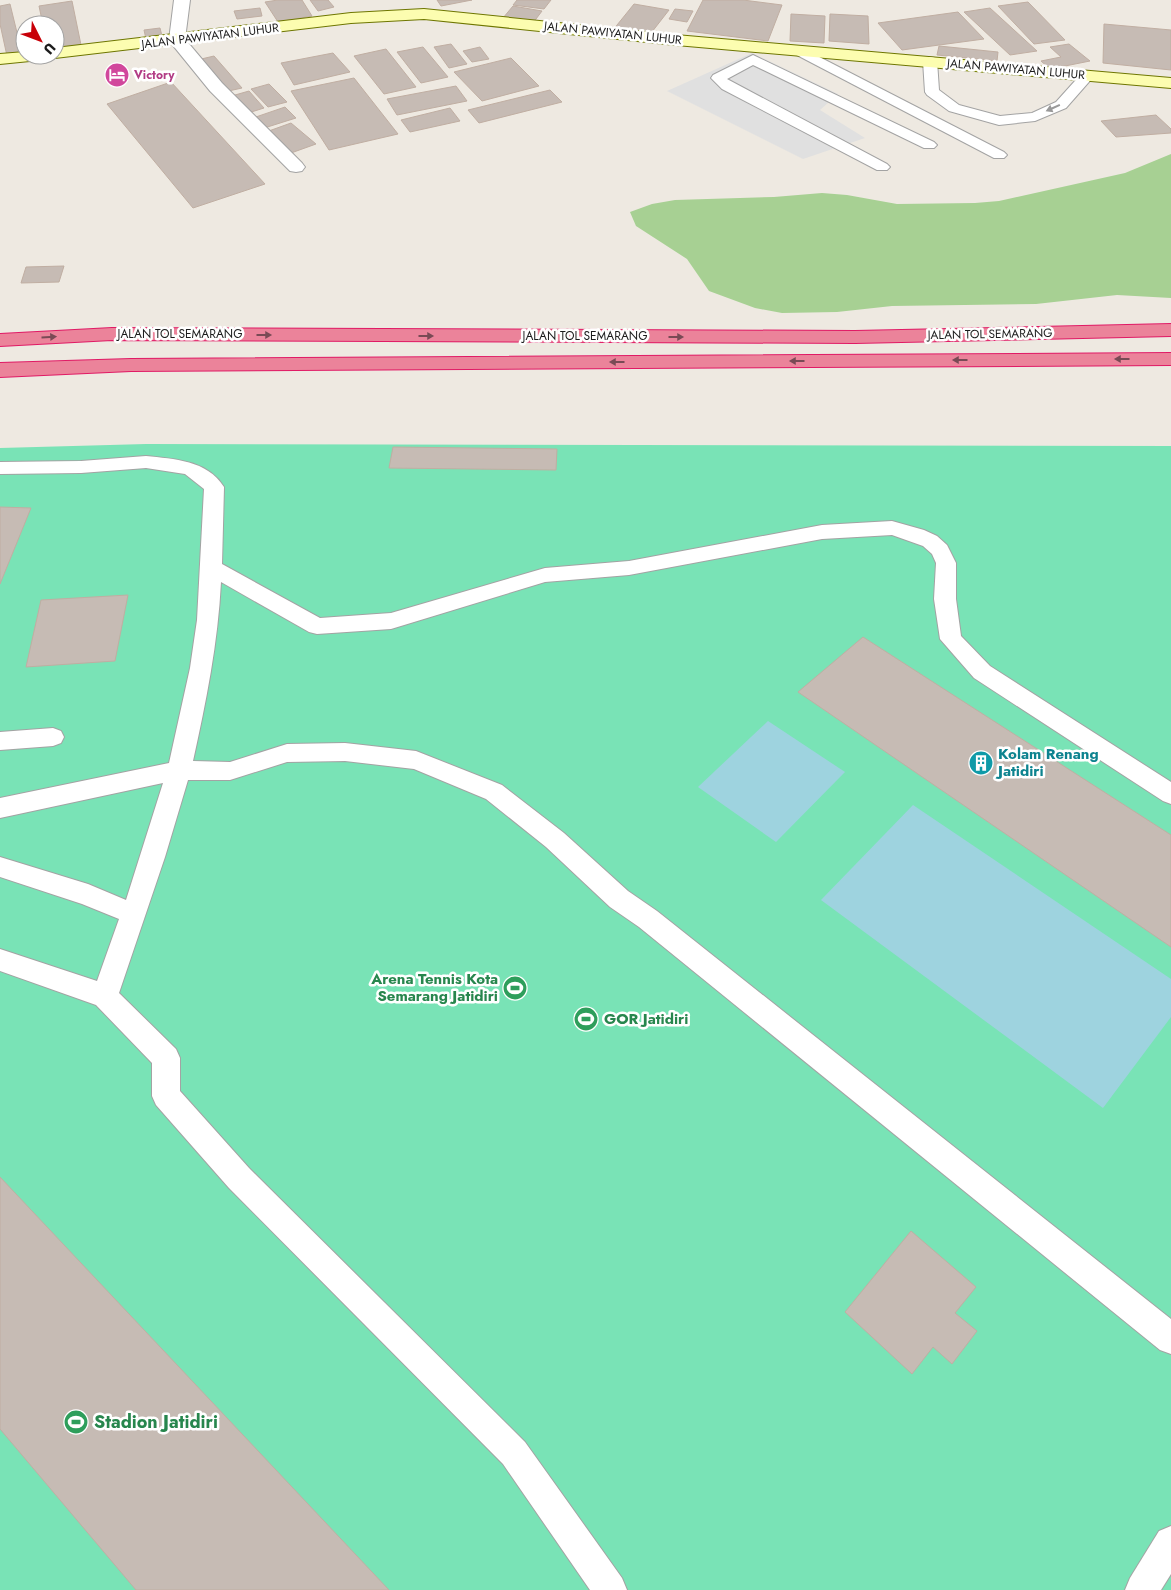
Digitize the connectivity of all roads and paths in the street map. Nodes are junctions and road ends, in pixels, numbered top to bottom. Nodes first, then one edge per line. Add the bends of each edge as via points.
1 (182, 0) edge
2 (176, 40) junction
3 (798, 50) junction
4 (65, 53) edge
5 (754, 53) junction
6 (15, 58) edge
7 (0, 60) edge
8 (930, 61) junction
9 (1088, 75) junction
10 (1171, 83) edge
11 (929, 145) dead end
12 (999, 155) dead end
13 (296, 167) dead end
14 (882, 167) dead end
15 (1171, 330) edge
16 (0, 340) edge
17 (1171, 359) edge
18 (0, 370) edge
19 (0, 468) edge
20 (212, 568) junction
21 (53, 737) dead end
22 (0, 741) edge
23 (179, 770) junction
24 (1171, 794) edge
25 (0, 808) edge
26 (0, 867) edge
27 (134, 914) junction
28 (0, 960) edge
29 (105, 996) junction
30 (1171, 1339) edge
31 (1171, 1542) edge
32 (610, 1590) edge
33 (1142, 1590) edge

1 - 2 street
2 - 4 main road, JALAN PAWIYATAN LUHUR
2 - 5 main road, JALAN PAWIYATAN LUHUR via 351,18 424,14
2 - 13 street via 216,87
3 - 5 main road, JALAN PAWIYATAN LUHUR
3 - 8 main road, JALAN PAWIYATAN LUHUR
3 - 12 lane
5 - 11 lane
5 - 14 lane via 720,76 720,81
6 - 7 main road
8 - 9 main road, JALAN PAWIYATAN LUHUR
9 -> 8 lane via 1062,104 1034,117 999,121 954,108 932,92
9 - 10 main road, JALAN PAWIYATAN LUHUR
16 -> 15 highway, JALAN TOL SEMARANG via 112,334 856,338
17 -> 18 highway, JALAN TOL SEMARANG via 140,365
19 - 20 lane via 146,462 190,468 214,487
20 - 23 lane via 208,621
20 - 24 lane via 317,626 392,621 545,575 629,568 822,532 901,530 930,541 940,550 946,563 945,599 951,639 982,672
21 - 22 lane
23 - 25 lane
23 - 27 lane
23 - 30 lane via 230,772 287,753 346,752 416,760 494,792 555,840 619,899
26 - 27 lane via 88,895
27 - 29 lane
28 - 29 lane
29 - 32 lane via 166,1058 166,1096 239,1178 514,1453
31 - 33 lane

